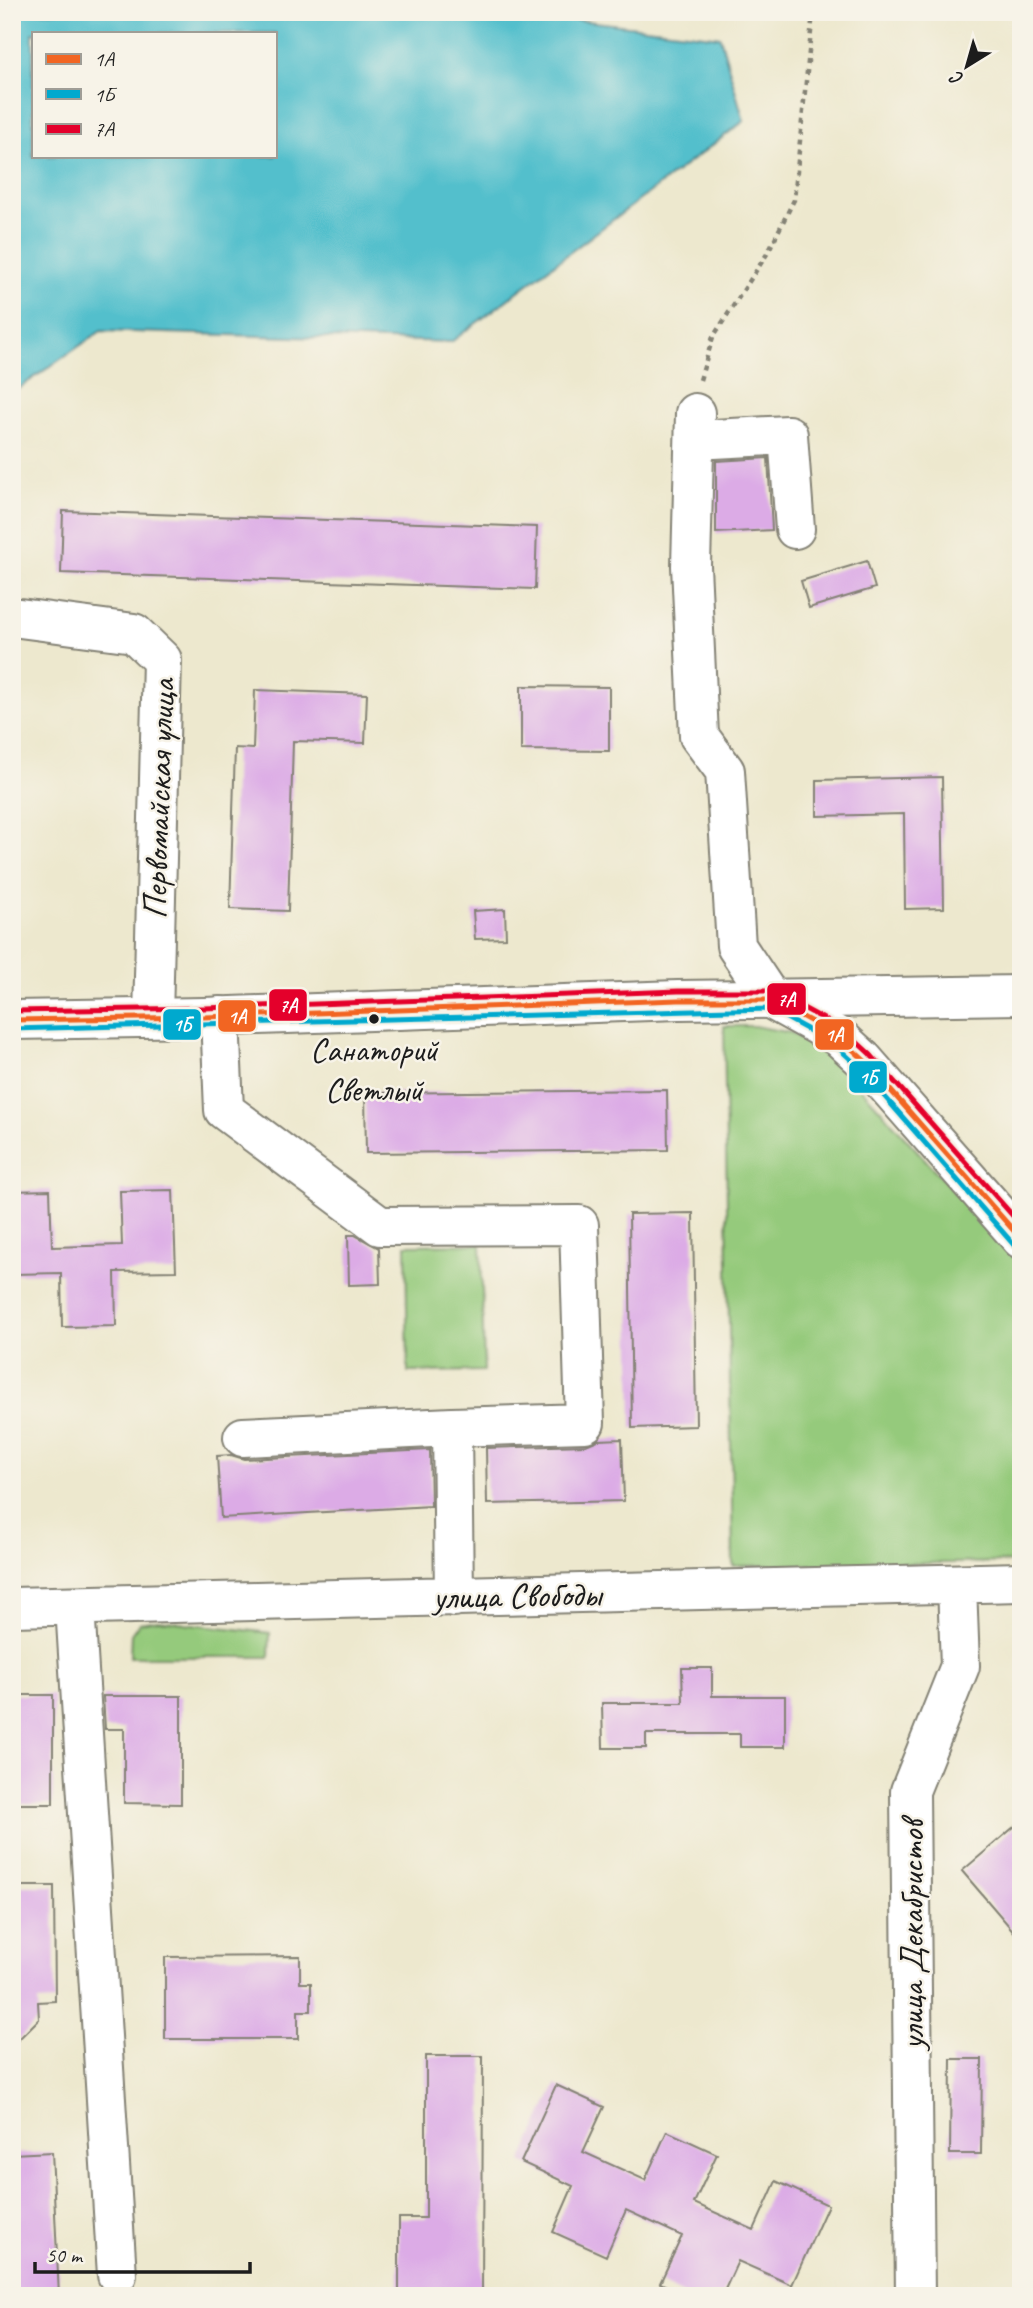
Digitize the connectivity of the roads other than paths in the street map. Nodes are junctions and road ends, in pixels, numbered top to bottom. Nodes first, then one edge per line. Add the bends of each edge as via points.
1 (795, 528) dead end
2 (12, 617) edge
3 (1021, 995) edge
4 (772, 1000) junction
5 (220, 1016) junction
6 (153, 1017) junction
7 (12, 1020) edge
8 (1021, 1239) edge
9 (452, 1427) junction
10 (243, 1437) dead end
11 (1021, 1582) edge
12 (957, 1585) junction
13 (454, 1597) junction
14 (75, 1606) junction
15 (12, 1607) edge
16 (117, 2275) dead end
17 (915, 2296) edge

1 - 4 street via 788,435 695,426 691,566 699,736 725,771 736,946
2 - 6 street, Первомайская улица via 134,633 162,660
3 - 4 street
4 - 5 street
4 - 8 street via 839,1037 864,1060
5 - 6 street
5 - 9 street via 224,1110 380,1226 579,1225 585,1423
6 - 7 street
9 - 10 street
9 - 13 street
11 - 12 street, улица Свободы
12 - 13 street, улица Свободы
12 - 17 street, улица Декабристов via 960,1666 910,1791
13 - 14 street, улица Свободы
14 - 15 street, улица Свободы
14 - 16 street

